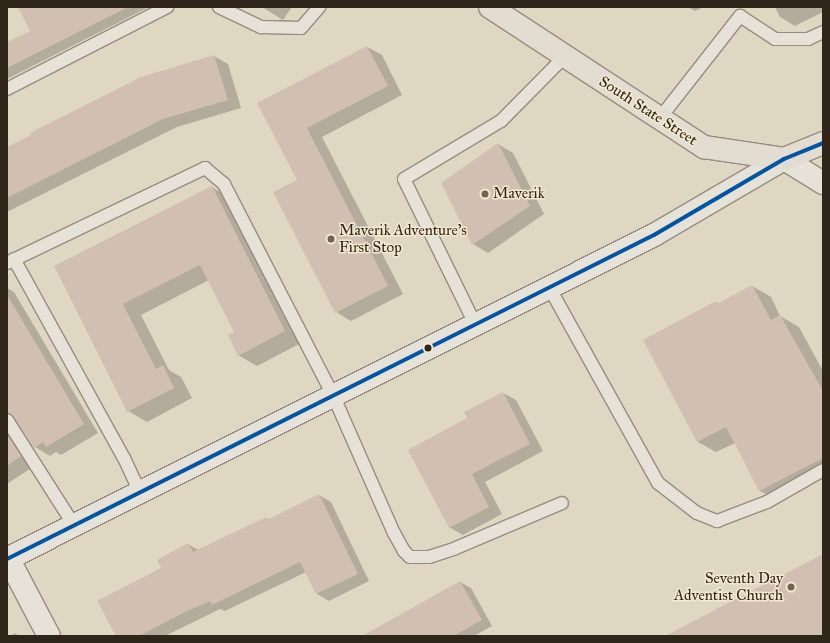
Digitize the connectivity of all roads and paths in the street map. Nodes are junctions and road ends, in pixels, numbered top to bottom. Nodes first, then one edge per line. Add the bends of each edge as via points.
1 (167, 7) edge
2 (219, 7) edge
3 (319, 7) edge
4 (490, 7) edge
5 (823, 32) edge
6 (565, 56) junction
7 (7, 89) edge
8 (660, 118) junction
9 (823, 143) edge
10 (784, 159) junction
11 (823, 183) edge
12 (10, 261) edge
13 (549, 287) junction
14 (475, 324) junction
15 (333, 395) junction
16 (7, 420) edge
17 (823, 470) edge
18 (140, 492) junction
19 (562, 504) dead end
20 (74, 525) junction
21 (8, 558) edge
22 (49, 636) edge

1 - 7 lane
2 - 3 lane via 261,27 301,28
4 - 6 main road, South State Street
5 - 8 lane via 808,39 775,39 740,16
6 - 8 main road, South State Street
6 - 14 lane via 501,121 404,179
8 - 10 main road, South State Street via 704,147
9 - 10 main road
10 - 11 street
10 - 13 street via 654,234
12 - 15 lane via 205,168 224,184
12 - 18 lane via 124,458
13 - 14 street
13 - 17 lane via 658,483 697,513 717,521 767,502
14 - 15 street
15 - 18 street
15 - 19 lane via 394,533 410,557 429,557 456,548
16 - 20 lane
18 - 20 street
20 - 21 street
21 - 22 street

